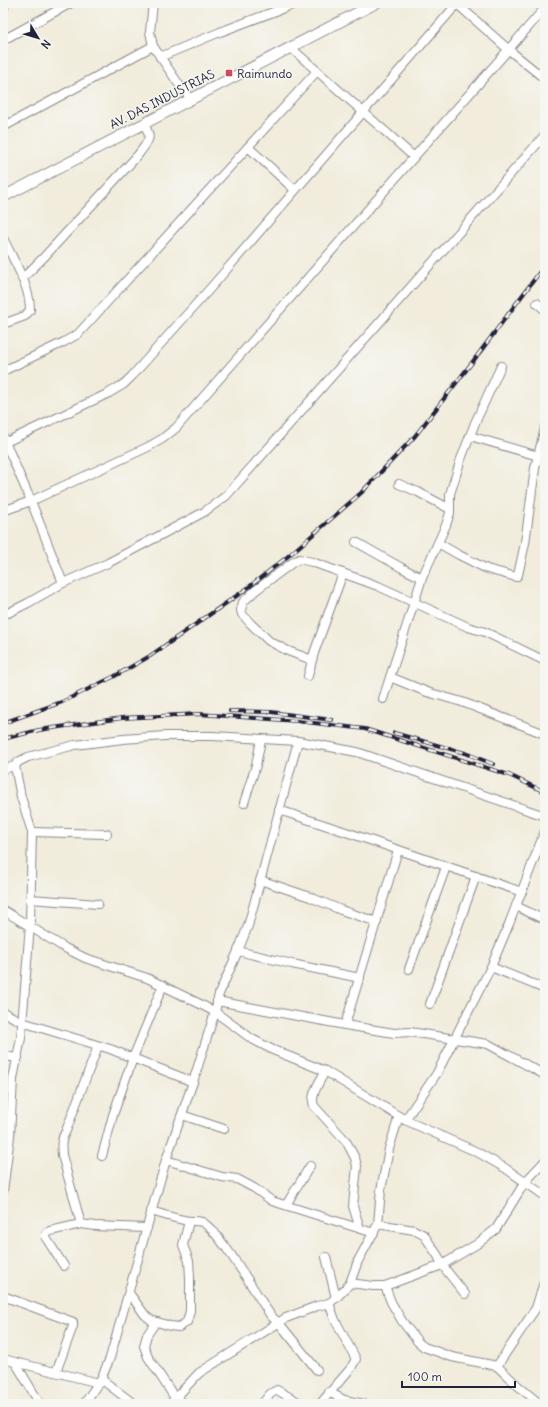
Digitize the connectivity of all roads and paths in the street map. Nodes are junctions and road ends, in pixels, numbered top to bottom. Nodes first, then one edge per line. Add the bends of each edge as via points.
1 (5, 3) edge
2 (70, 3) edge
3 (153, 3) edge
4 (297, 3) edge
5 (376, 3) edge
6 (457, 4) edge
7 (545, 8) edge
8 (3, 11) edge
9 (3, 40) edge
10 (153, 46) junction
11 (290, 47) junction
12 (509, 50) junction
13 (160, 57) junction
14 (317, 71) junction
15 (545, 79) edge
16 (192, 99) junction
17 (363, 112) junction
18 (144, 124) junction
19 (3, 127) edge
20 (545, 135) edge
21 (248, 147) junction
22 (414, 157) junction
23 (295, 190) junction
24 (3, 196) edge
25 (3, 238) edge
26 (22, 279) junction
27 (537, 303) dead end
28 (545, 310) edge
29 (3, 324) edge
30 (501, 366) dead end
31 (3, 371) edge
32 (545, 428) edge
33 (470, 436) junction
34 (5, 440) edge
35 (542, 457) edge
36 (399, 484) dead end
37 (31, 501) junction
38 (450, 509) junction
39 (3, 511) edge
40 (356, 542) dead end
41 (438, 543) junction
42 (343, 573) junction
43 (422, 578) junction
44 (63, 583) junction
45 (414, 603) junction
46 (3, 613) edge
47 (312, 660) junction
48 (545, 661) edge
49 (308, 676) dead end
50 (390, 677) junction
51 (383, 699) dead end
52 (545, 734) edge
53 (261, 740) junction
54 (298, 741) junction
55 (15, 766) junction
56 (3, 769) edge
57 (244, 803) dead end
58 (279, 810) junction
59 (545, 816) edge
60 (545, 831) edge
61 (32, 832) junction
62 (107, 834) dead end
63 (398, 850) junction
64 (446, 867) junction
65 (476, 876) junction
66 (260, 880) junction
67 (522, 892) junction
68 (30, 900) junction
69 (98, 904) dead end
70 (516, 906) junction
71 (3, 910) edge
72 (545, 920) edge
73 (377, 922) junction
74 (30, 925) junction
75 (238, 952) junction
76 (491, 967) junction
77 (409, 969) dead end
78 (360, 978) junction
79 (163, 985) junction
80 (545, 989) edge
81 (217, 1001) junction
82 (430, 1004) dead end
83 (3, 1012) edge
84 (215, 1012) junction
85 (22, 1022) junction
86 (345, 1025) junction
87 (454, 1039) junction
88 (98, 1046) junction
89 (3, 1056) edge
90 (18, 1058) junction
91 (133, 1058) junction
92 (325, 1071) junction
93 (545, 1075) edge
94 (193, 1082) junction
95 (182, 1115) junction
96 (402, 1118) junction
97 (224, 1129) dead end
98 (102, 1156) dead end
99 (166, 1160) junction
100 (545, 1161) edge
101 (310, 1166) dead end
102 (525, 1182) junction
103 (3, 1191) edge
104 (545, 1196) edge
105 (286, 1205) junction
106 (151, 1212) junction
107 (189, 1221) junction
108 (81, 1224) junction
109 (378, 1224) junction
110 (147, 1228) junction
111 (360, 1229) junction
112 (374, 1233) junction
113 (326, 1258) dead end
114 (442, 1265) junction
115 (64, 1266) dead end
116 (545, 1279) edge
117 (350, 1283) junction
118 (385, 1286) junction
119 (129, 1293) junction
120 (464, 1294) dead end
121 (3, 1296) edge
122 (336, 1298) junction
123 (329, 1303) junction
124 (536, 1308) junction
125 (545, 1308) edge
126 (156, 1322) junction
127 (279, 1323) junction
128 (3, 1359) edge
129 (15, 1362) junction
130 (497, 1366) junction
131 (317, 1370) dead end
132 (56, 1372) junction
133 (100, 1381) junction
134 (329, 1392) junction
135 (172, 1401) edge
136 (40, 1404) edge
137 (84, 1404) edge
138 (134, 1404) edge
139 (184, 1404) edge
140 (262, 1404) edge
141 (302, 1404) edge
142 (320, 1404) edge
143 (364, 1404) edge
144 (540, 1404) edge

1 - 8 street
2 - 9 street
3 - 10 street via 150,32
4 - 13 street
5 - 11 main road, AV. DAS INDUSTRIAS
6 - 12 street
6 - 17 street
7 - 12 street
10 - 13 street
10 - 19 street
11 - 14 street
11 - 16 main road, AV. DAS INDUSTRIAS
12 - 15 street
12 - 22 street
13 - 16 street
14 - 17 street
14 - 21 street
16 - 18 main road, AV. DAS INDUSTRIAS
17 - 22 street
17 - 23 street
18 - 24 main road, AV. DAS INDUSTRIAS
18 - 26 street via 149,133 148,141 138,155
20 - 44 street via 226,496 204,512 108,563
21 - 23 street
21 - 31 street via 78,334
22 - 37 street via 176,428 148,447
23 - 34 street via 124,384
25 - 26 street
26 - 29 street via 30,301 30,310 25,316
27 - 28 street
30 - 33 street
32 - 35 street
33 - 35 street
33 - 38 street via 450,494
34 - 37 street
35 - 41 street via 516,577 487,569
36 - 38 street
37 - 39 street
37 - 44 street
38 - 41 street
40 - 43 street
41 - 43 street
42 - 45 street
42 - 47 street
42 - 47 street via 299,560 256,590 242,604 242,614 269,641
43 - 45 street
44 - 46 street via 28,603
45 - 48 street via 485,632
45 - 50 street
47 - 49 street
50 - 51 street
50 - 52 street
53 - 54 street
53 - 55 street via 212,736 123,739 75,745 28,757
53 - 57 street
54 - 58 street
54 - 59 street via 357,752
55 - 56 street
55 - 61 street via 21,798
58 - 63 street
58 - 66 street
60 - 67 street
61 - 62 street
61 - 68 street
63 - 64 street
63 - 73 street
64 - 65 street
64 - 77 street
65 - 67 street
65 - 82 street
66 - 73 street
66 - 75 street
67 - 70 street
68 - 69 street
68 - 74 street
70 - 72 street
70 - 76 street
71 - 74 street
73 - 78 street
74 - 79 street via 85,958
74 - 85 street
75 - 78 street
75 - 81 street
76 - 80 street
76 - 87 street
78 - 86 street
79 - 84 street
79 - 91 street
81 - 84 street
81 - 86 street
83 - 85 street
84 - 92 street via 252,1039
84 - 94 street
85 - 88 street
85 - 90 street
86 - 87 street
87 - 93 street via 488,1044
87 - 96 street via 437,1073
88 - 91 street
88 - 108 street via 61,1144
89 - 90 street
90 - 103 street via 13,1079 10,1136
91 - 94 street
91 - 98 street
92 - 96 street
92 - 111 street via 313,1102 346,1141 355,1158 357,1166 353,1206
94 - 95 street
95 - 97 street
95 - 99 street
96 - 102 street via 477,1152
96 - 109 street via 389,1149
99 - 105 street via 238,1180 272,1201
99 - 106 street
100 - 102 street
101 - 105 street
102 - 104 street
102 - 114 street via 496,1229
105 - 111 street
106 - 107 street
106 - 110 street
107 - 126 street via 183,1245 189,1261 190,1316 187,1322 179,1327
107 - 127 street via 195,1220 209,1228 271,1316
108 - 110 street
108 - 115 street via 46,1234 48,1242
109 - 112 street
109 - 114 street via 419,1231 430,1243
110 - 119 street
111 - 112 street
112 - 117 street via 358,1261
113 - 122 street
114 - 118 street
114 - 120 street
116 - 124 street
117 - 118 street
117 - 122 street
118 - 130 street via 402,1321 424,1347 452,1357
119 - 126 street via 145,1315
119 - 133 street via 110,1358
121 - 132 street via 73,1322
122 - 123 street
123 - 127 street via 296,1313
123 - 134 street via 356,1359
124 - 125 street
124 - 130 street
126 - 135 street via 147,1335 144,1346
127 - 131 street
127 - 135 street via 199,1373
128 - 129 street
129 - 132 street
129 - 136 street
130 - 144 street
132 - 133 street
133 - 137 street
133 - 138 street
134 - 142 street
134 - 143 street via 344,1400
135 - 139 street
140 - 141 street via 277,1390

